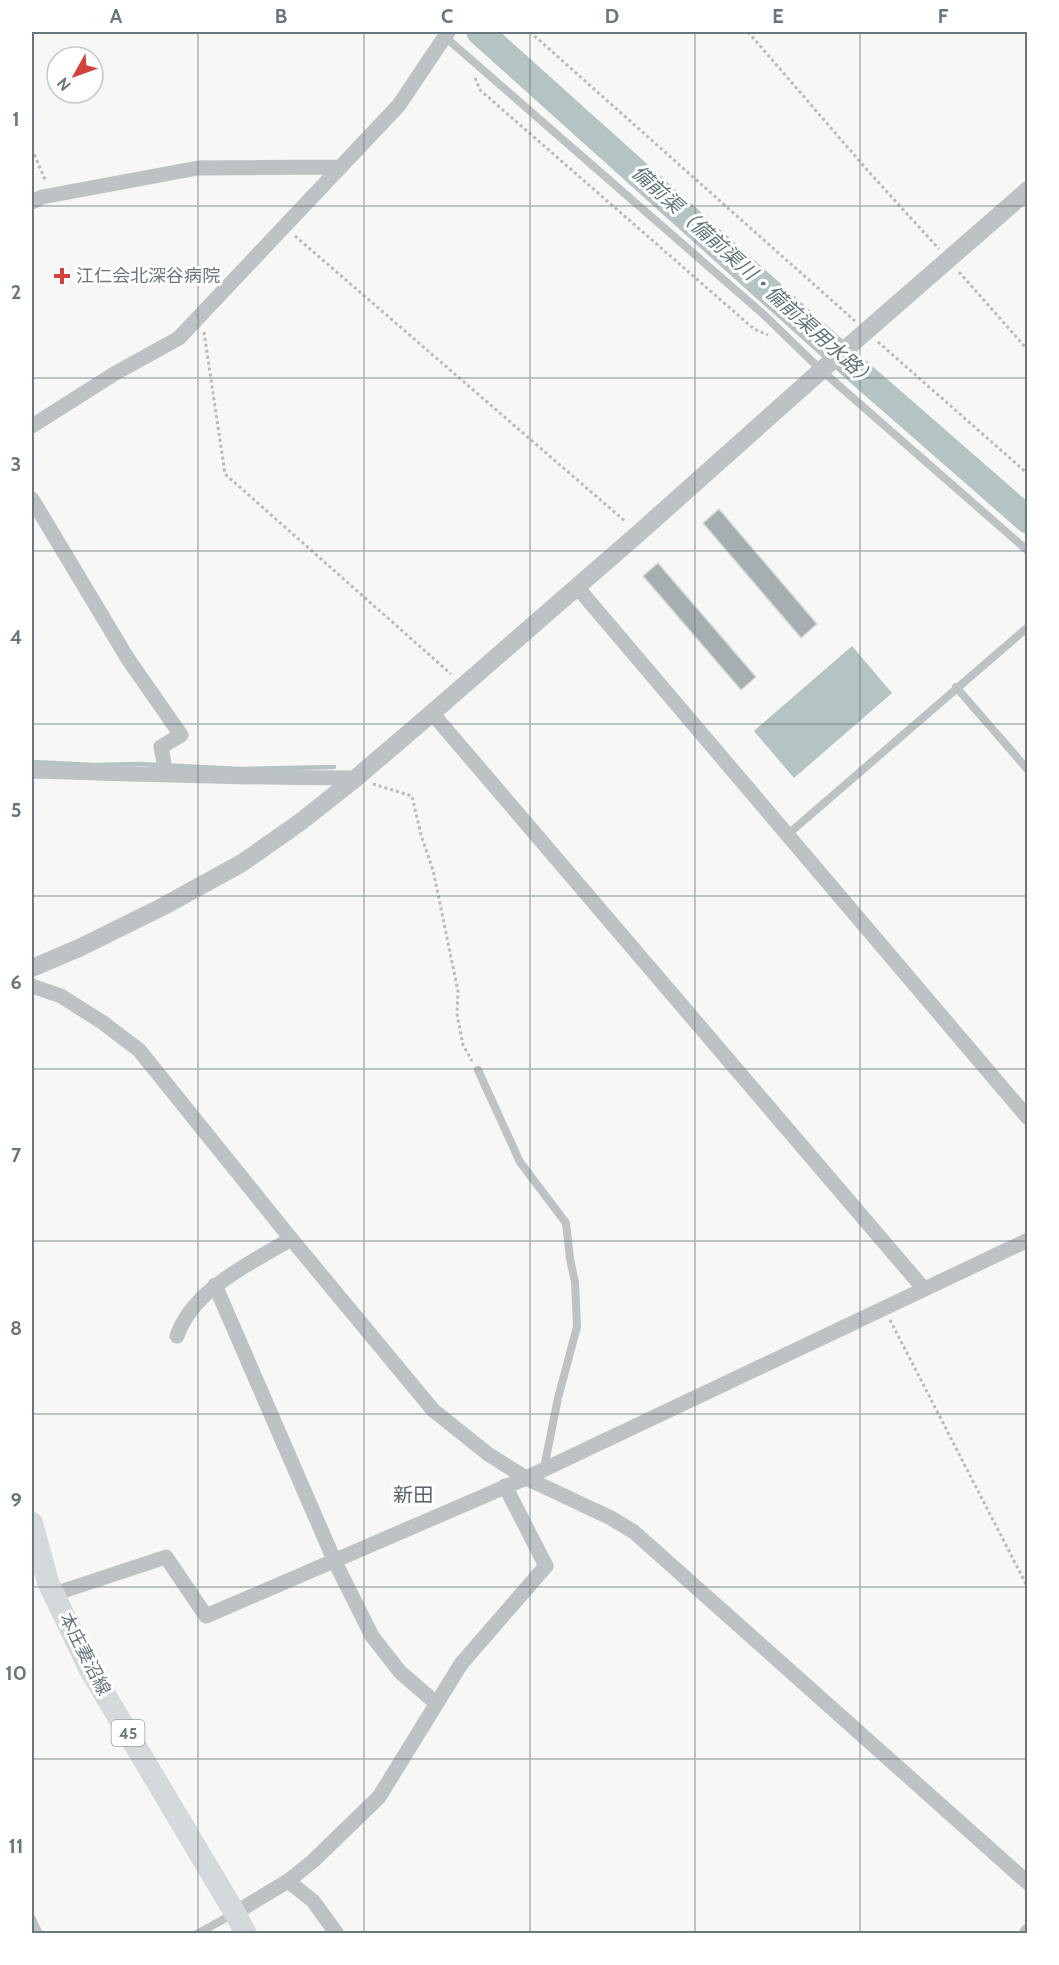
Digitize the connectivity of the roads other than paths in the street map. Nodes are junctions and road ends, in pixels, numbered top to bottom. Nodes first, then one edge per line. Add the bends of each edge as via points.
1 (446, 34) edge
2 (341, 167) junction
3 (1028, 190) edge
4 (32, 202) edge
5 (823, 368) junction
6 (32, 425) edge
7 (32, 499) edge
8 (1028, 551) edge
9 (577, 587) junction
10 (1028, 627) edge
11 (956, 687) junction
12 (432, 714) junction
13 (1028, 770) edge
14 (32, 771) edge
15 (166, 774) junction
16 (356, 778) junction
17 (786, 836) junction
18 (32, 968) edge
19 (32, 986) edge
20 (478, 1070) road end
21 (1028, 1118) edge
22 (291, 1239) junction
23 (1028, 1240) edge
24 (215, 1285) junction
25 (924, 1289) junction
26 (177, 1336) dead end
27 (544, 1470) junction
28 (526, 1478) junction
29 (505, 1486) junction
30 (32, 1523) edge
31 (335, 1562) junction
32 (54, 1594) junction
33 (436, 1703) junction
34 (288, 1881) junction
35 (1028, 1883) edge
36 (236, 1913) junction
37 (32, 1919) edge
38 (39, 1934) edge
39 (197, 1934) edge
40 (246, 1934) edge
41 (337, 1934) edge

1 - 2 street via 399,105
1 - 5 lane
2 - 4 street via 198,168
2 - 6 street via 180,338
3 - 5 street
5 - 8 lane
5 - 9 street
7 - 15 street via 113,635 181,735 161,747
9 - 12 street
9 - 17 street
10 - 11 lane
11 - 13 lane
11 - 17 lane
12 - 16 street
12 - 25 street
14 - 15 street
15 - 16 street
16 - 18 street via 242,863 162,908
17 - 21 street
19 - 22 street via 61,996 139,1050
20 - 27 lane via 520,1162 566,1223 577,1327
22 - 24 street
22 - 28 street via 434,1410 488,1454
23 - 25 street
24 - 26 street via 182,1322
24 - 31 street
25 - 27 street
27 - 28 street
28 - 29 street
28 - 35 street via 634,1532
29 - 31 street
29 - 33 street via 546,1566 460,1664
30 - 32 main road, 本庄妻沼線 / 45
31 - 32 street via 206,1616 166,1557
31 - 33 street via 372,1636 400,1672
32 - 36 main road, 本庄妻沼線 / 45 via 89,1668
33 - 34 street via 378,1797
34 - 36 street
34 - 41 street via 313,1901
36 - 39 lane
36 - 40 main road, 本庄妻沼線 / 45
37 - 38 lane

